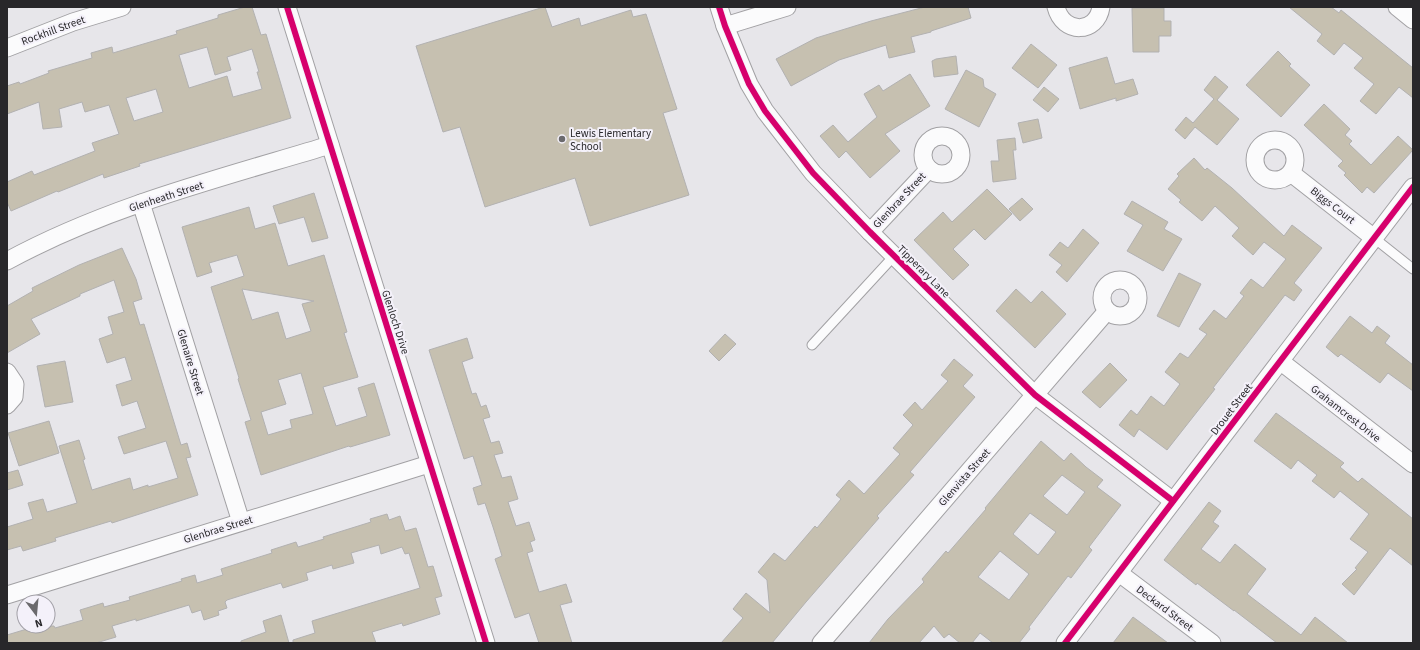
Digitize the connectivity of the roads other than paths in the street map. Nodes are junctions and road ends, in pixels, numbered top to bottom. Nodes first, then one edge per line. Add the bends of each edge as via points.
1 (122, 7) edge
2 (287, 7) edge
3 (720, 7) edge
4 (787, 7) edge
5 (1056, 7) edge
6 (1100, 7) edge
7 (1397, 7) edge
8 (1413, 20) edge
9 (725, 26) junction
10 (7, 48) edge
11 (330, 144) junction
12 (929, 169) dead end
13 (1291, 173) dead end
14 (1413, 187) edge
15 (141, 203) junction
16 (870, 232) junction
17 (1374, 238) junction
18 (894, 256) junction
19 (7, 261) edge
20 (1413, 269) edge
21 (1107, 311) dead end
22 (812, 345) dead end
23 (1280, 361) junction
24 (7, 372) edge
25 (1035, 395) junction
26 (7, 405) edge
27 (429, 464) junction
28 (1413, 464) edge
29 (1173, 501) junction
30 (241, 522) junction
31 (1119, 573) junction
32 (7, 595) edge
33 (486, 643) edge
34 (821, 643) edge
35 (1065, 643) edge
36 (1212, 643) edge

1 - 10 street, Rockhill Street via 73,22
2 - 11 street, Glenloch Drive
3 - 9 street, Tipperary Lane
4 - 9 street
5 - 6 street via 1063,22 1071,27 1080,28 1095,21 1100,13
7 - 8 street
9 - 16 street, Tipperary Lane via 749,84 765,111 813,173
11 - 15 street, Glenheath Street
11 - 27 street, Glenloch Drive
12 - 16 street, Glenbrae Street
13 - 17 street, Biggs Court
14 - 17 street, Drouet Street
15 - 19 street, Glenheath Street via 89,222
15 - 30 street, Glenaire Street
16 - 18 street, Tipperary Lane
17 - 20 lane
17 - 23 street, Drouet Street
18 - 22 lane
18 - 25 street, Tipperary Lane
21 - 25 street, Glenvista Street
23 - 28 street, Grahamcrest Drive
23 - 29 street, Drouet Street
24 - 26 street via 15,384 14,397
25 - 29 street, Tipperary Lane
25 - 34 street, Glenvista Street
27 - 30 street, Glenbrae Street
27 - 33 street, Glenloch Drive
29 - 31 street, Drouet Street
30 - 32 street, Glenbrae Street
31 - 35 street, Drouet Street
31 - 36 street, Deckard Street

